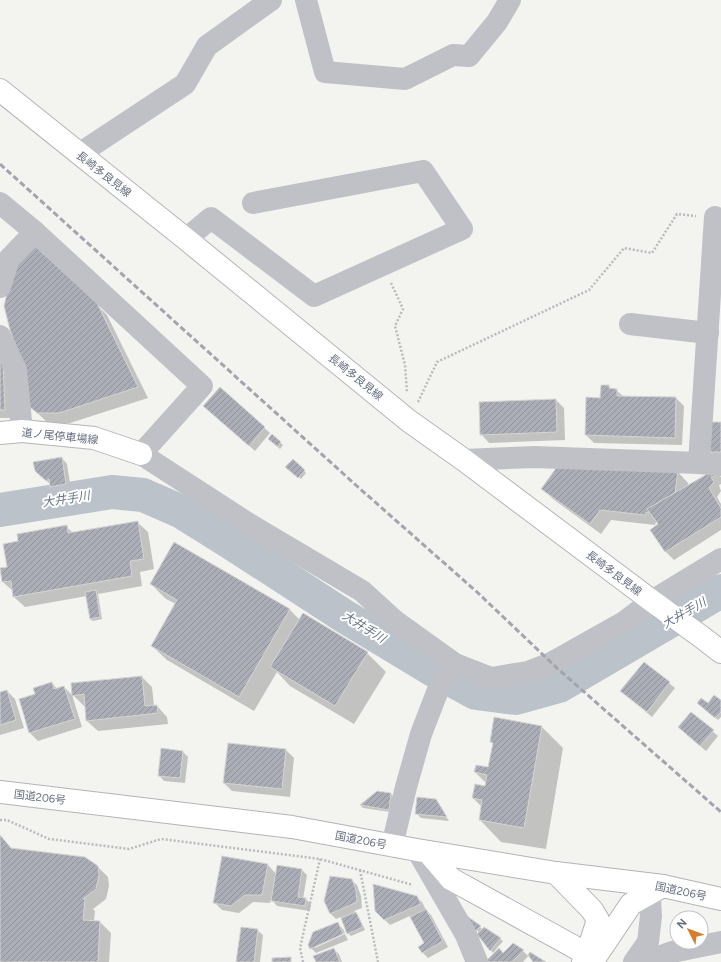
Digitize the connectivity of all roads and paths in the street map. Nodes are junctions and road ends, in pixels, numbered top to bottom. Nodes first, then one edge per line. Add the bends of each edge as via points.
1 (271, 0) edge
2 (306, 0) edge
3 (510, 0) edge
4 (0, 90) edge
5 (79, 154) junction
6 (0, 203) edge
7 (253, 203) dead end
8 (715, 217) joint
9 (35, 232) junction
10 (186, 239) junction
11 (382, 264) junction
12 (0, 287) edge
13 (630, 324) dead end
14 (708, 333) junction
15 (0, 336) edge
16 (409, 421) junction
17 (22, 431) junction
18 (0, 433) edge
19 (141, 454) junction
20 (464, 460) junction
21 (699, 463) junction
22 (721, 465) edge
23 (721, 558) edge
24 (652, 601) junction
25 (721, 652) edge
26 (453, 666) junction
27 (0, 792) edge
28 (0, 820) edge
29 (392, 846) junction
30 (423, 851) junction
31 (320, 859) junction
32 (360, 870) junction
33 (556, 873) junction
34 (655, 891) junction
35 (442, 894) junction
36 (721, 899) edge
37 (721, 942) edge
38 (587, 959) edge
39 (303, 962) edge
40 (378, 962) edge
41 (477, 962) edge
42 (634, 962) edge
43 (645, 962) edge

1 - 5 street via 207,46 185,84
2 - 3 street via 326,72 405,79 453,56 469,56 497,22
4 - 5 main road, 長崎多良見線
5 - 10 main road, 長崎多良見線
6 - 9 street
7 - 11 street via 423,171 462,229
8 - 14 street
8 - 16 path via 677,214 652,254 624,248 589,290 437,362
9 - 12 street via 9,258
9 - 19 street via 202,386
10 - 11 street via 210,218 314,296
10 - 16 main road, 長崎多良見線
11 - 16 path via 403,309 395,326 406,365
13 - 14 street
14 - 21 street
15 - 17 street via 16,370
16 - 20 main road, 長崎多良見線
17 - 18 main road, 道ノ尾停車場線
17 - 19 main road, 道ノ尾停車場線 via 94,438
19 - 26 street via 249,524 362,591 395,621
20 - 21 street via 534,456
20 - 24 main road, 長崎多良見線
21 - 22 street
23 - 24 street
24 - 25 main road, 長崎多良見線
24 - 26 street via 624,622 551,663 528,672 491,678
26 - 29 street via 438,690 421,734
27 - 29 main road, 国道206号 via 292,827
28 - 31 path via 7,820 49,838 129,849 161,839
29 - 30 main road, 国道206号
30 - 33 main road, 国道206号
30 - 35 street
30 - 38 main road via 451,879
31 - 32 path
31 - 39 path via 300,948
32 - 35 path
32 - 40 path
33 - 34 main road, 国道206号 via 629,882
33 - 38 main road via 592,910 598,920
34 - 36 main road, 国道206号
34 - 38 main road via 631,904
34 - 42 street via 650,899 648,942
35 - 41 street via 466,935
37 - 43 street via 672,952

